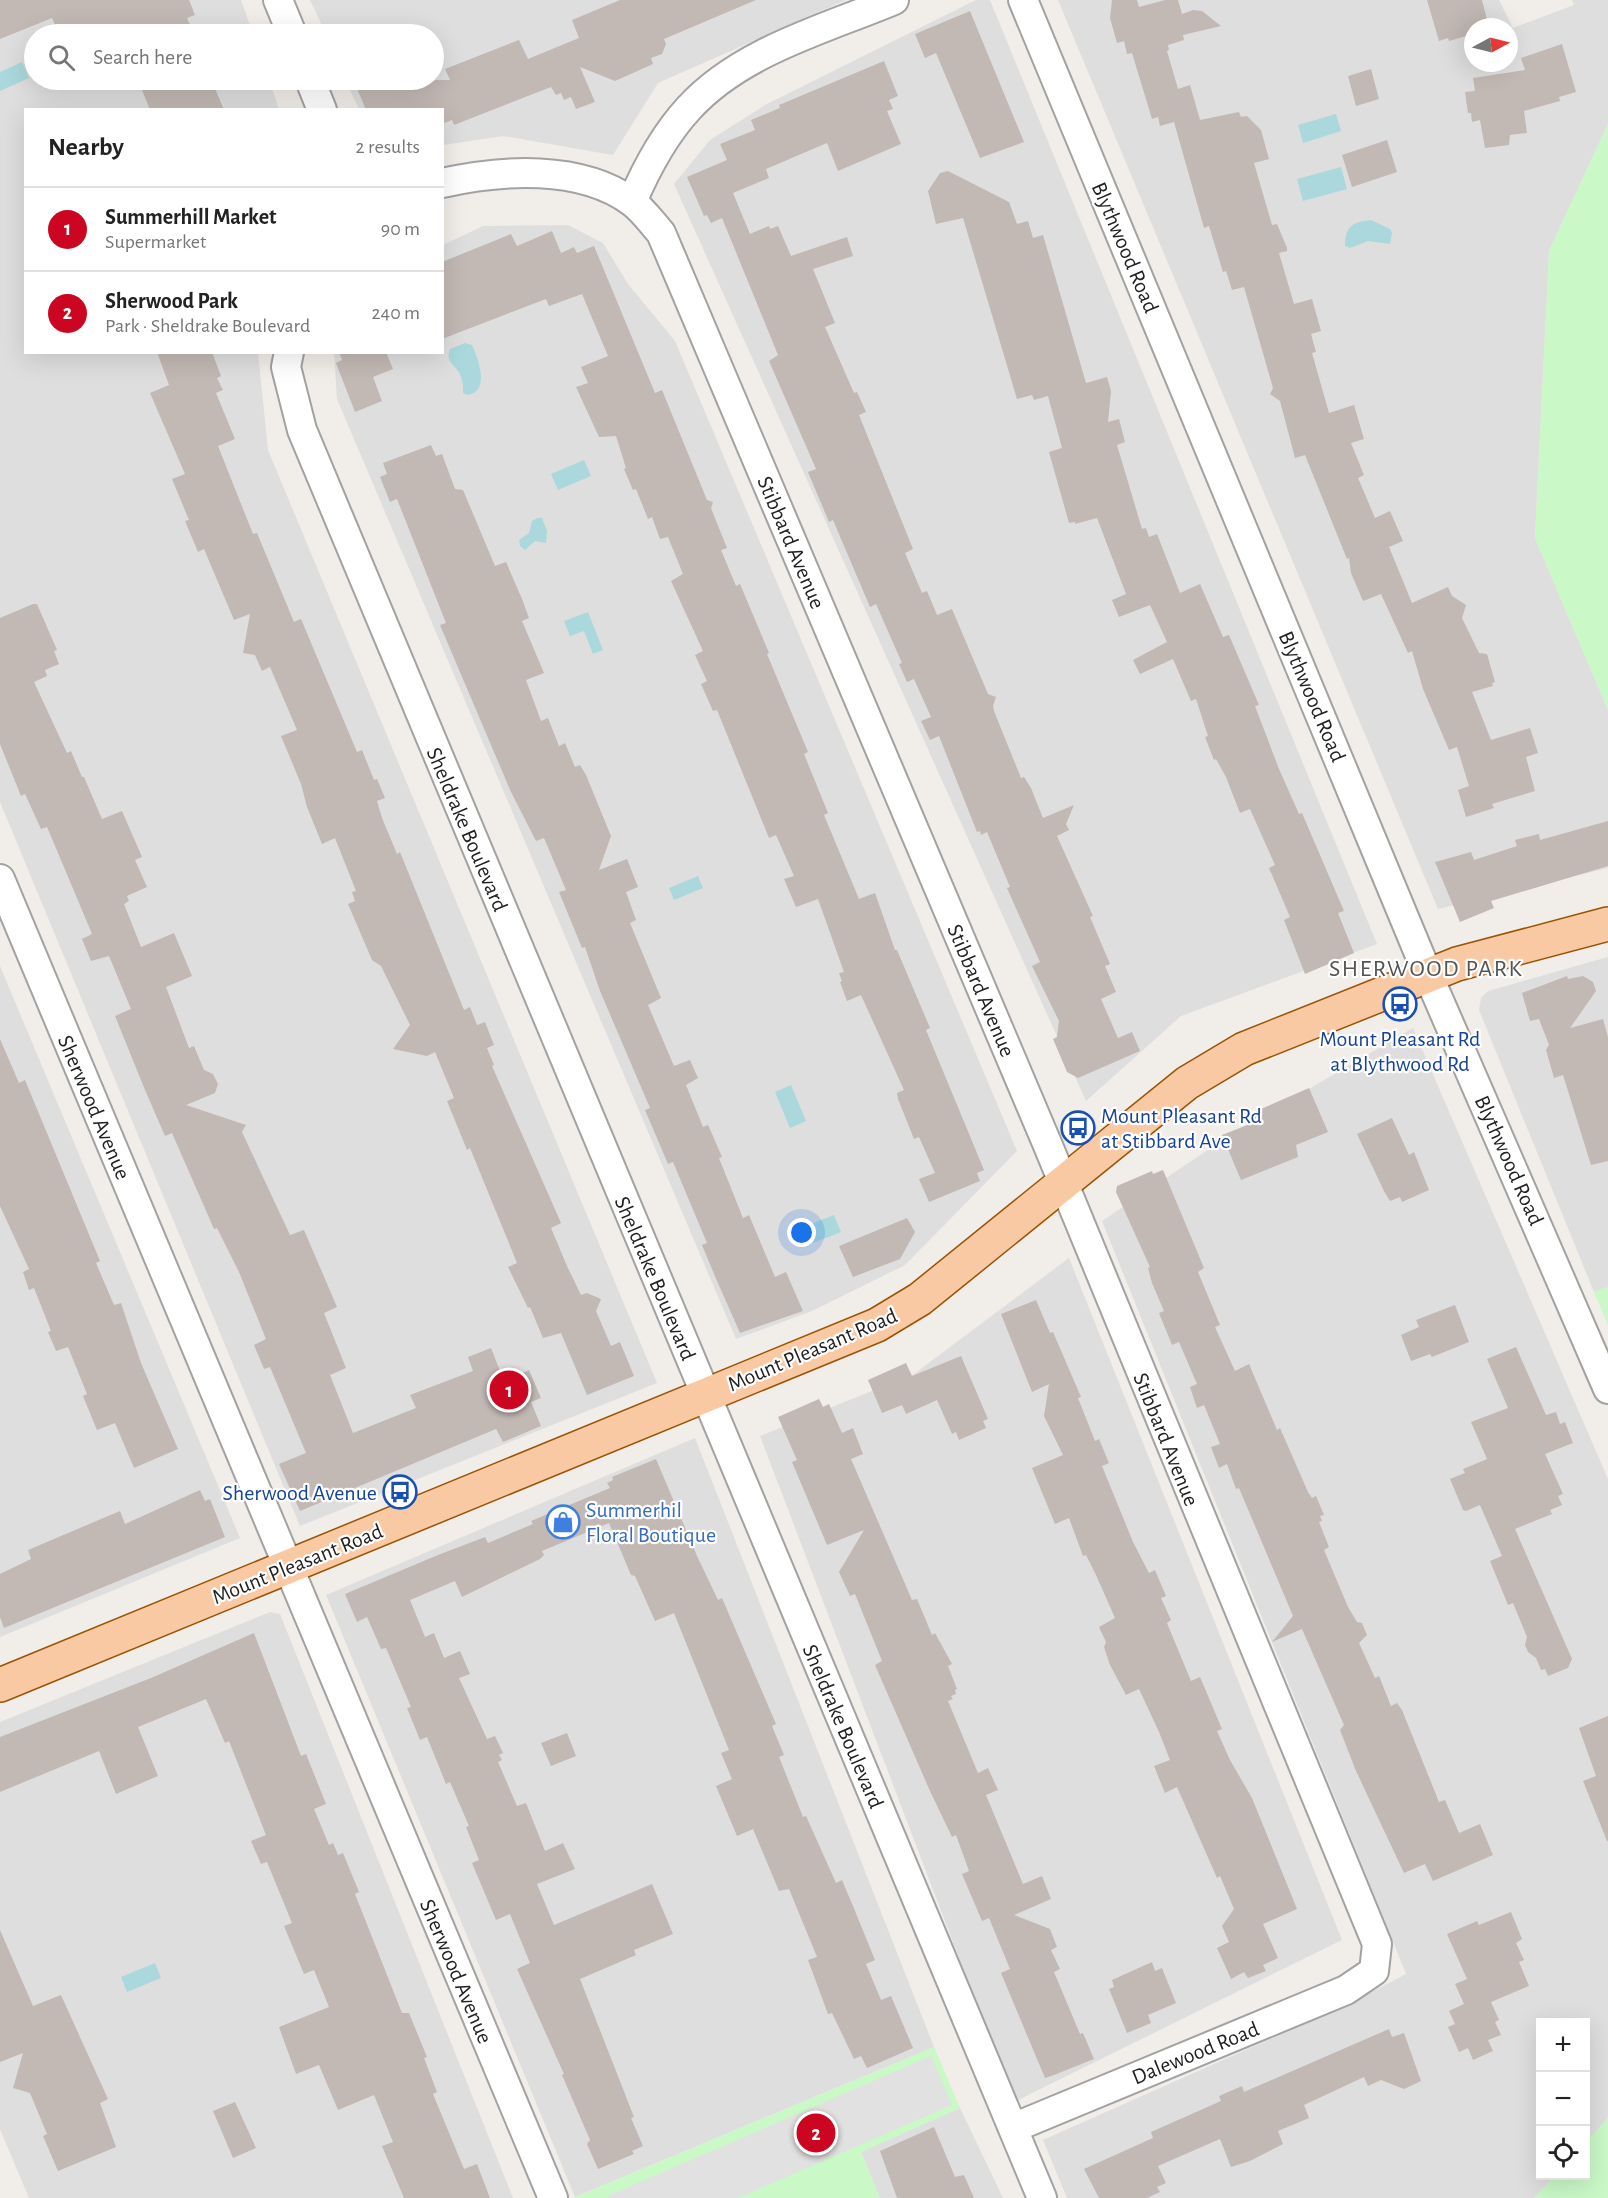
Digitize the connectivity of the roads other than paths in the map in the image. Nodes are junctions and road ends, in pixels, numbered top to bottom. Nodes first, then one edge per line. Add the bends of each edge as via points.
1 (278, 0) edge
2 (894, 0) edge
3 (1023, 0) edge
4 (288, 24) edge
5 (314, 90) edge
6 (321, 108) edge
7 (444, 183) edge
8 (632, 202) junction
9 (288, 354) edge
10 (0, 879) edge
11 (1608, 924) edge
12 (1428, 975) junction
13 (1063, 1184) junction
14 (1608, 1389) edge
15 (705, 1395) junction
16 (287, 1567) junction
17 (0, 1685) edge
18 (1374, 1971) joint
19 (1013, 2128) junction
20 (553, 2198) edge
21 (1042, 2198) edge

1 - 4 street
2 - 8 street via 772,51 715,85 688,109 668,135
3 - 12 street, Blythwood Road
5 - 6 street
7 - 8 street, Stibbard Avenue via 498,173 551,173 583,180
8 - 13 street, Stibbard Avenue via 661,233
9 - 15 street, Sheldrake Boulevard via 286,367 302,430
10 - 16 street, Sherwood Avenue
11 - 12 main road, Mount Pleasant Road
12 - 13 main road, Mount Pleasant Road via 1220,1061 1187,1083
12 - 14 street, Blythwood Road
13 - 15 main road, Mount Pleasant Road via 900,1313
13 - 18 street, Stibbard Avenue via 1377,1944
15 - 16 main road, Mount Pleasant Road
15 - 19 street, Sheldrake Boulevard
16 - 17 main road, Mount Pleasant Road
16 - 20 street, Sherwood Avenue
18 - 19 street, Dalewood Road via 1346,1990
19 - 21 street, Sheldrake Boulevard

